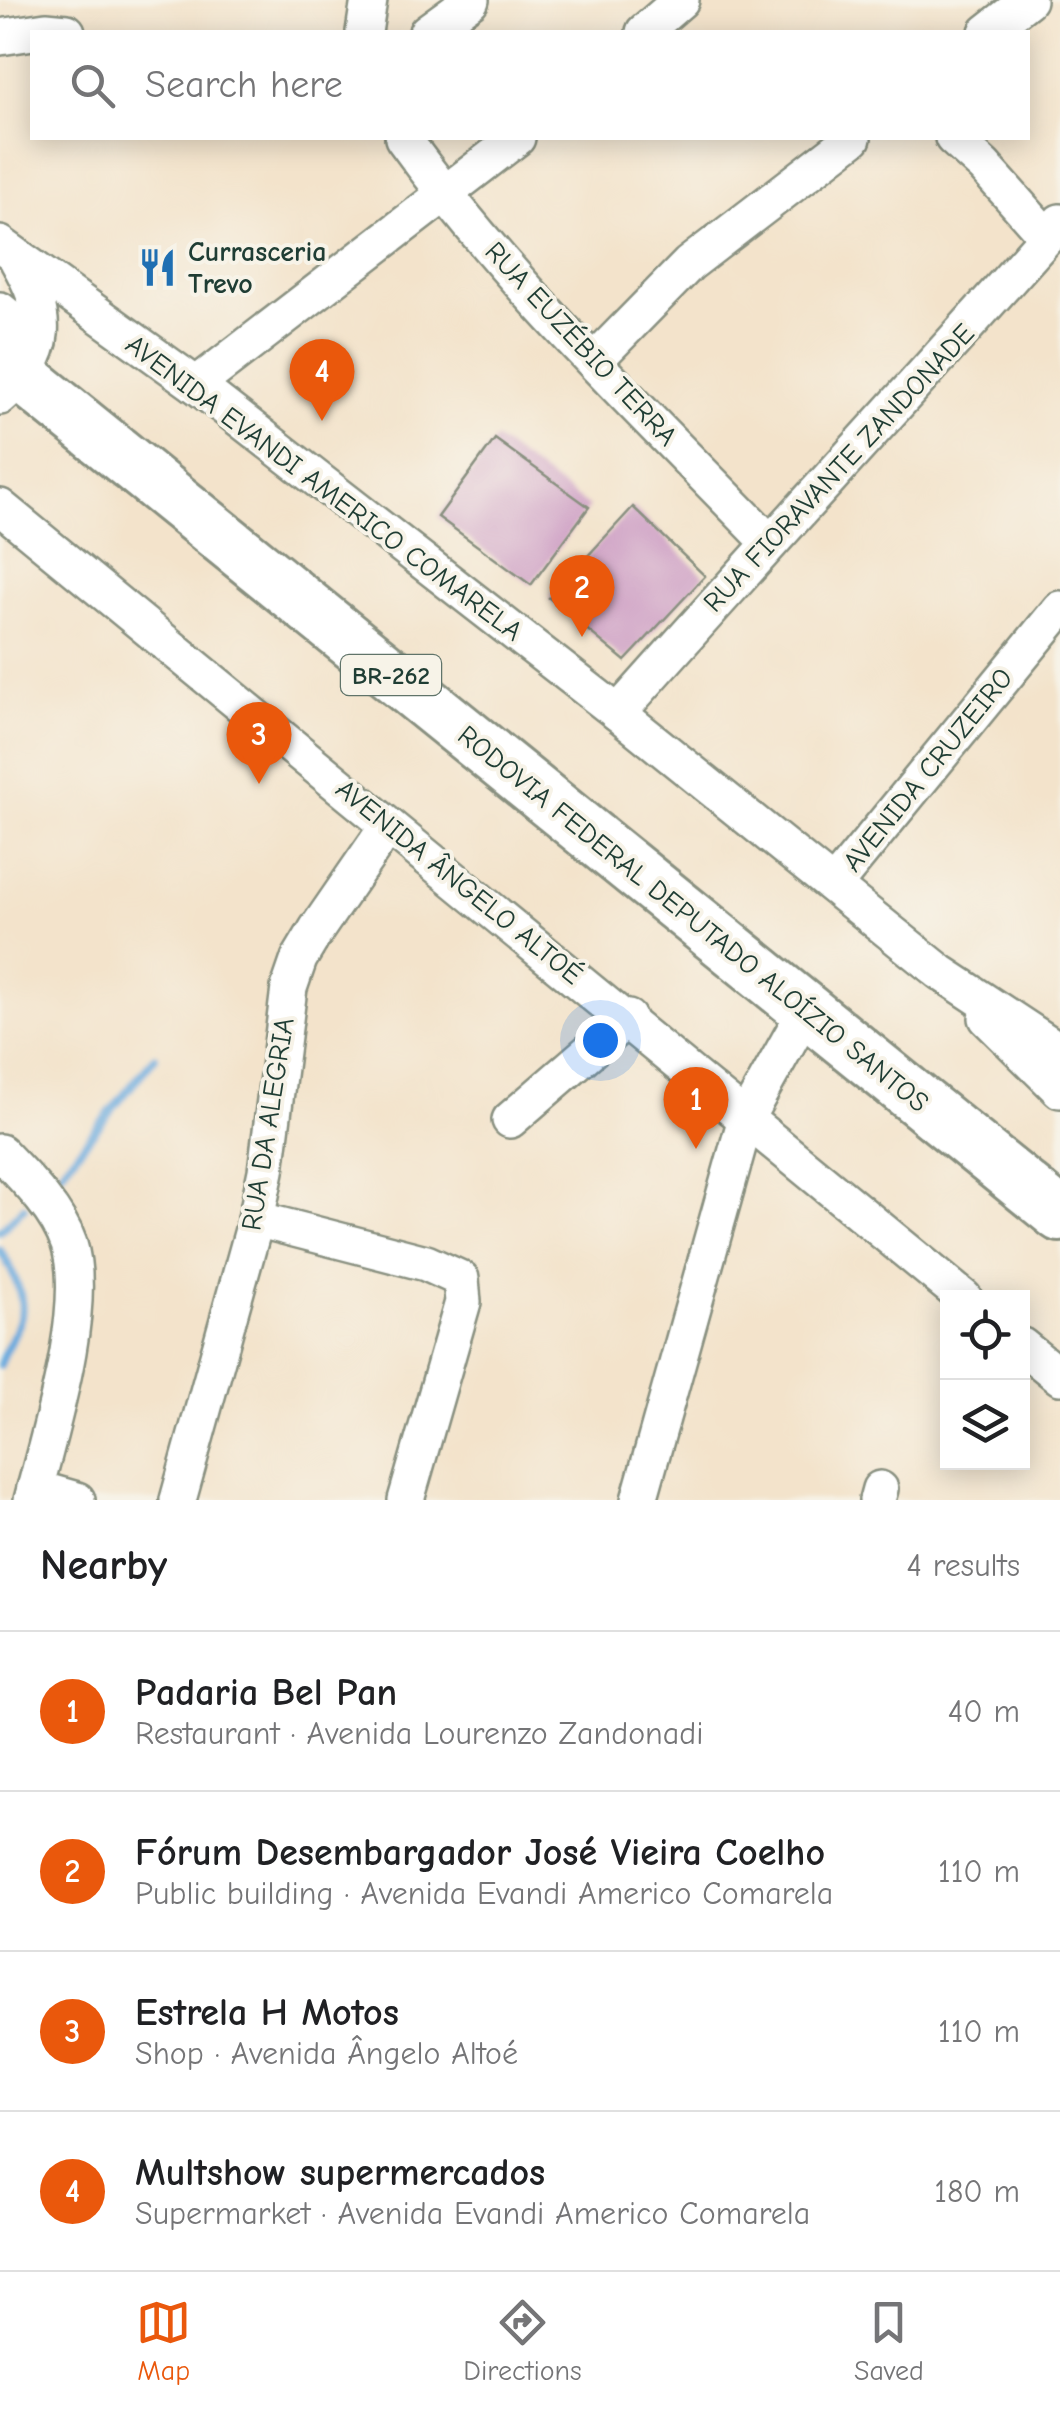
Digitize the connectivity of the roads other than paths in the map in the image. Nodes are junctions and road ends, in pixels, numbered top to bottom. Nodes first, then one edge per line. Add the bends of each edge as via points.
1 (369, 0) edge
2 (470, 0) edge
3 (681, 0) edge
4 (1028, 0) edge
5 (364, 30) edge
6 (430, 30) edge
7 (646, 30) edge
8 (990, 30) edge
9 (30, 32) edge
10 (0, 37) edge
11 (404, 140) edge
12 (514, 140) edge
13 (850, 140) edge
14 (955, 140) edge
15 (444, 195) junction
16 (1054, 230) edge
17 (7, 250) edge
18 (0, 310) edge
19 (594, 361) junction
20 (16, 368) edge
21 (196, 386) junction
22 (2, 512) edge
23 (769, 542) junction
24 (1059, 612) edge
25 (618, 713) junction
26 (388, 826) junction
27 (834, 885) junction
28 (940, 972) junction
29 (806, 1010) junction
30 (628, 1018) junction
31 (1060, 1050) edge
32 (1060, 1090) edge
33 (746, 1118) junction
34 (510, 1120) dead end
35 (0, 1152) edge
36 (1060, 1215) edge
37 (256, 1219) junction
38 (954, 1290) edge
39 (1030, 1352) edge
40 (1058, 1373) edge
41 (34, 1494) edge
42 (76, 1500) edge
43 (178, 1500) edge
44 (406, 1500) edge
45 (640, 1500) edge

1 - 5 street
2 - 6 street
3 - 7 street
4 - 8 street
9 - 10 street
11 - 15 street, RUA EUZÉBIO TERRA
12 - 15 street
13 - 19 street via 689,264
14 - 16 street
15 - 19 street, RUA EUZÉBIO TERRA
15 - 21 street
16 - 23 street, RUA FIORAVANTE ZANDONADE
17 - 20 street via 37,298 41,320
17 - 21 street, AVENIDA EVANDI AMERICO COMARELA
18 - 20 street
19 - 23 street, RUA EUZÉBIO TERRA
20 - 29 highway, RODOVIA FEDERAL DEPUTADO ALOÍZIO SANTOS / BR-262
21 - 25 street, AVENIDA EVANDI AMERICO COMARELA
22 - 26 street, AVENIDA ÂNGELO ALTOÉ
23 - 25 street, RUA FIORAVANTE ZANDONADE
24 - 27 street, AVENIDA CRUZEIRO
25 - 27 street, AVENIDA EVANDI AMERICO COMARELA
26 - 30 street, AVENIDA ÂNGELO ALTOÉ
26 - 37 street, RUA DA ALEGRIA via 317,929 289,988
27 - 28 street, AVENIDA EVANDI AMERICO COMARELA
28 - 31 street, AVENIDA EVANDI AMERICO COMARELA
28 - 32 street
29 - 33 street
29 - 36 highway, RODOVIA FEDERAL DEPUTADO ALOÍZIO SANTOS / BR-262
30 - 33 street, AVENIDA ÂNGELO ALTOÉ
30 - 34 street
33 - 38 street, AVENIDA ÂNGELO ALTOÉ
33 - 45 street
35 - 41 street via 48,1207 68,1242 76,1283
37 - 43 street, RUA DA ALEGRIA
37 - 44 street via 461,1279 456,1330
39 - 40 street
41 - 42 street

